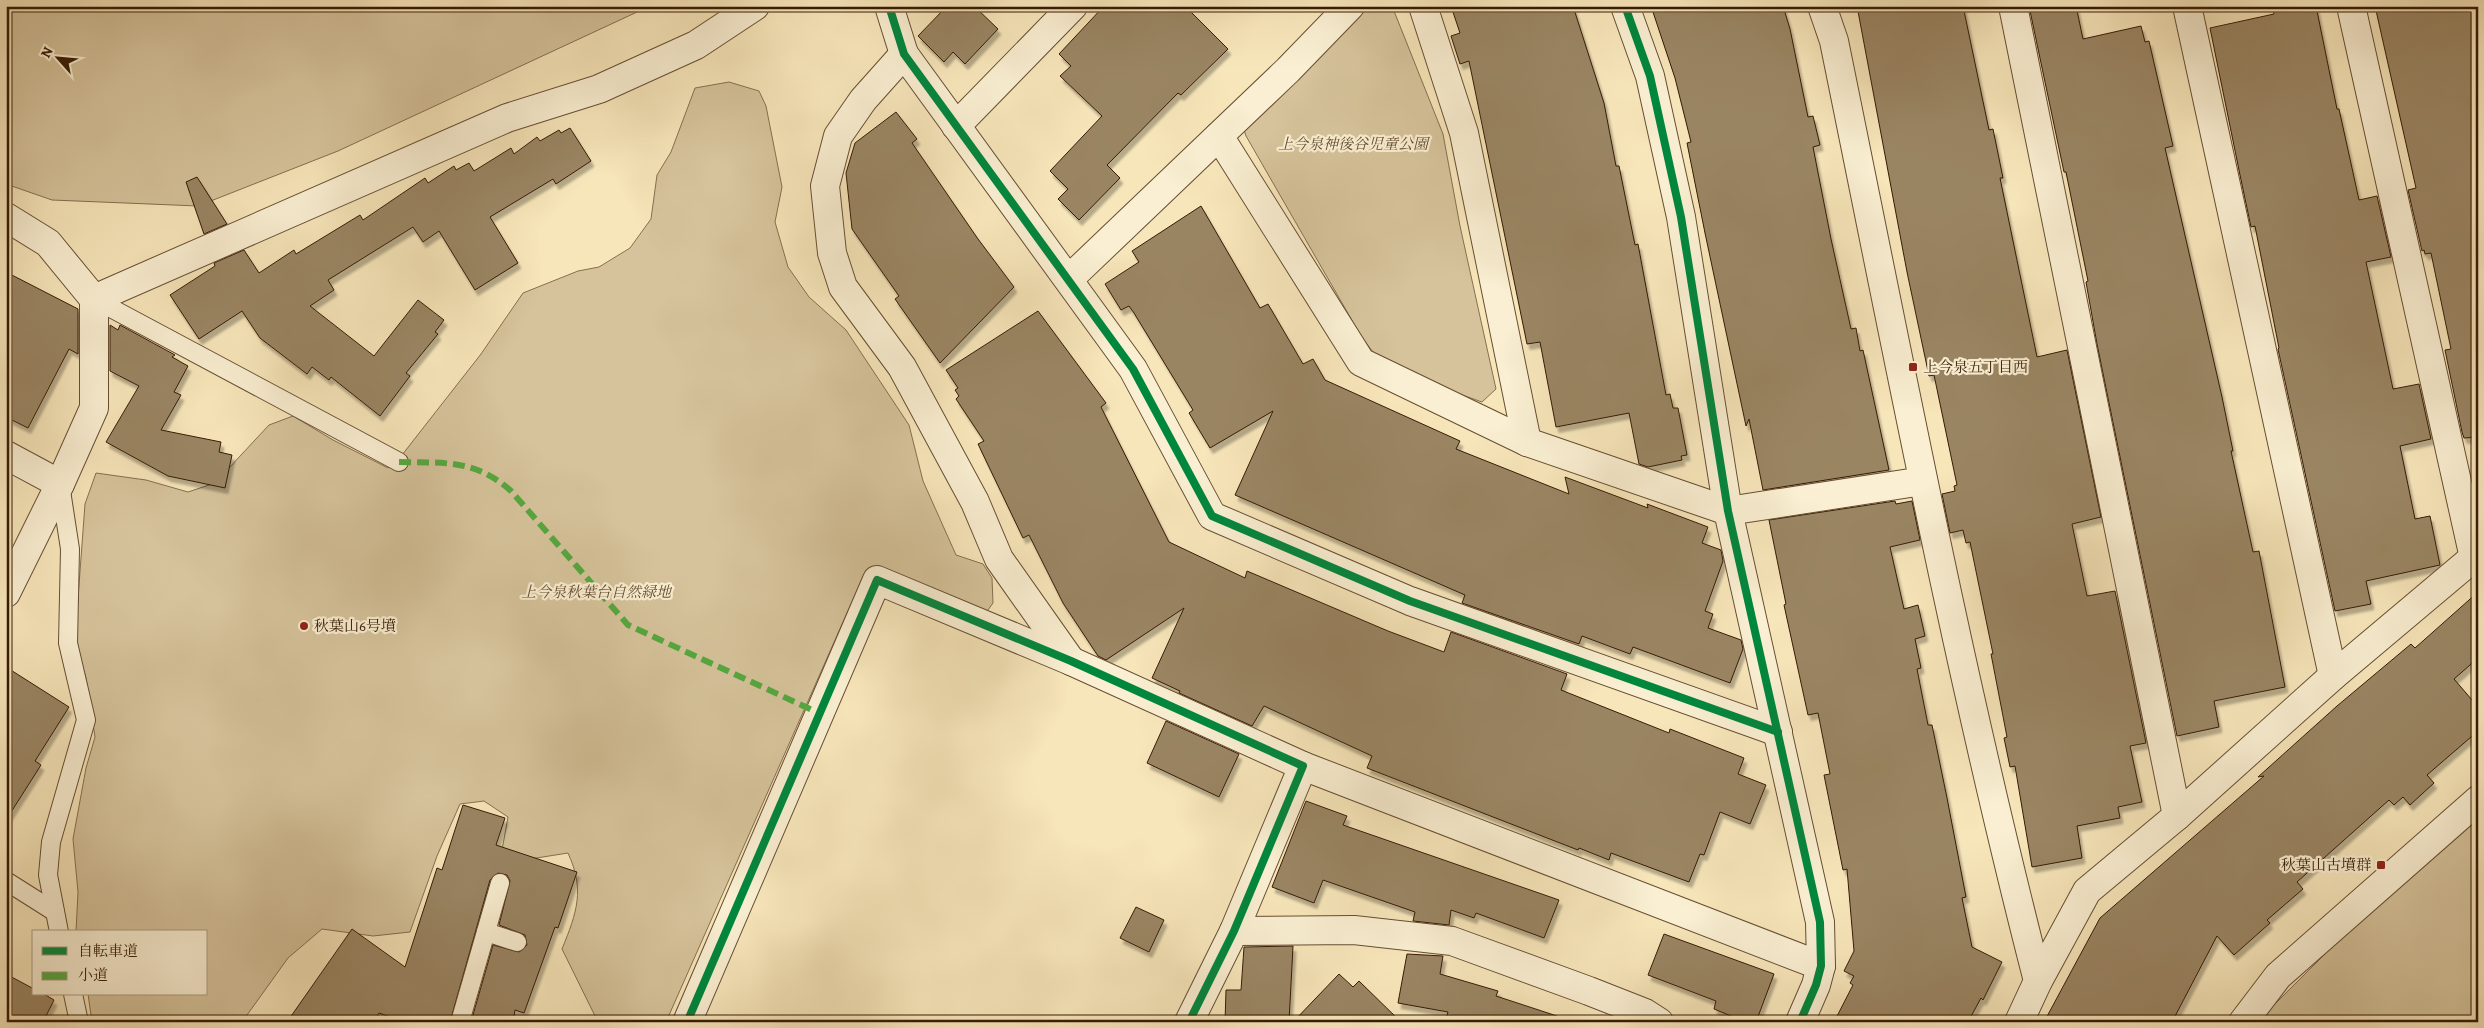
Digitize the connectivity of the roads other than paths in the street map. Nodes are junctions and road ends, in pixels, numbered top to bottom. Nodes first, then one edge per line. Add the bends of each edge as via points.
1 (755, 6) edge
2 (889, 6) edge
3 (1073, 6) edge
4 (1350, 6) edge
5 (1422, 6) edge
6 (1625, 6) edge
7 (1822, 6) edge
8 (2013, 6) edge
9 (2187, 6) edge
10 (2351, 6) edge
11 (904, 54) junction
12 (956, 126) junction
13 (1220, 136) junction
14 (6, 218) edge
15 (1069, 279) junction
16 (94, 299) junction
17 (1526, 442) junction
18 (6, 455) edge
19 (399, 462) dead end
20 (1924, 481) junction
21 (60, 484) junction
22 (1728, 511) junction
23 (2476, 556) edge
24 (6, 593) edge
25 (1071, 661) junction
26 (2333, 676) junction
27 (1778, 732) junction
28 (1303, 766) junction
29 (2478, 800) edge
30 (2177, 816) junction
31 (6, 881) edge
32 (500, 884) dead end
33 (56, 912) junction
34 (60, 930) edge
35 (1234, 931) junction
36 (486, 932) junction
37 (517, 942) dead end
38 (1821, 966) junction
39 (2038, 981) junction
40 (73, 996) edge
41 (79, 1022) edge
42 (460, 1022) edge
43 (692, 1022) edge
44 (1189, 1022) edge
45 (1659, 1022) edge
46 (1800, 1022) edge
47 (2019, 1022) edge
48 (2243, 1022) edge

1 - 16 street via 696,45 599,89 506,118
2 - 11 street
3 - 12 street
4 - 13 street
5 - 17 street via 1464,133
6 - 22 street via 1650,76 1681,217
7 - 20 street via 1834,41
8 - 30 street
9 - 26 street
10 - 23 street
11 - 12 street
11 - 25 street via 863,100 838,136 825,186 832,253 843,287 902,367 974,502 999,559
12 - 15 street
13 - 15 street
13 - 17 street via 1362,362
14 - 16 street via 48,243
15 - 27 street via 1134,369 1212,516 1410,601
16 - 19 lane
16 - 21 street via 94,408
17 - 22 street
18 - 21 street
20 - 22 street
20 - 39 street via 1998,827
21 - 24 street
21 - 33 lane via 70,549 68,643 86,720 51,842 48,875
22 - 27 street
23 - 26 street
25 - 28 street
25 - 43 street via 877,580 688,1020
26 - 30 street
27 - 38 street via 1820,922
28 - 35 street
28 - 38 street
29 - 48 street via 2278,976
30 - 39 street via 2087,891
31 - 33 lane
32 - 36 lane
33 - 34 lane
35 - 44 street
35 - 45 street via 1354,930 1452,941 1589,991 1645,1013
36 - 37 lane
36 - 42 lane
38 - 46 street
39 - 47 street
40 - 41 lane

